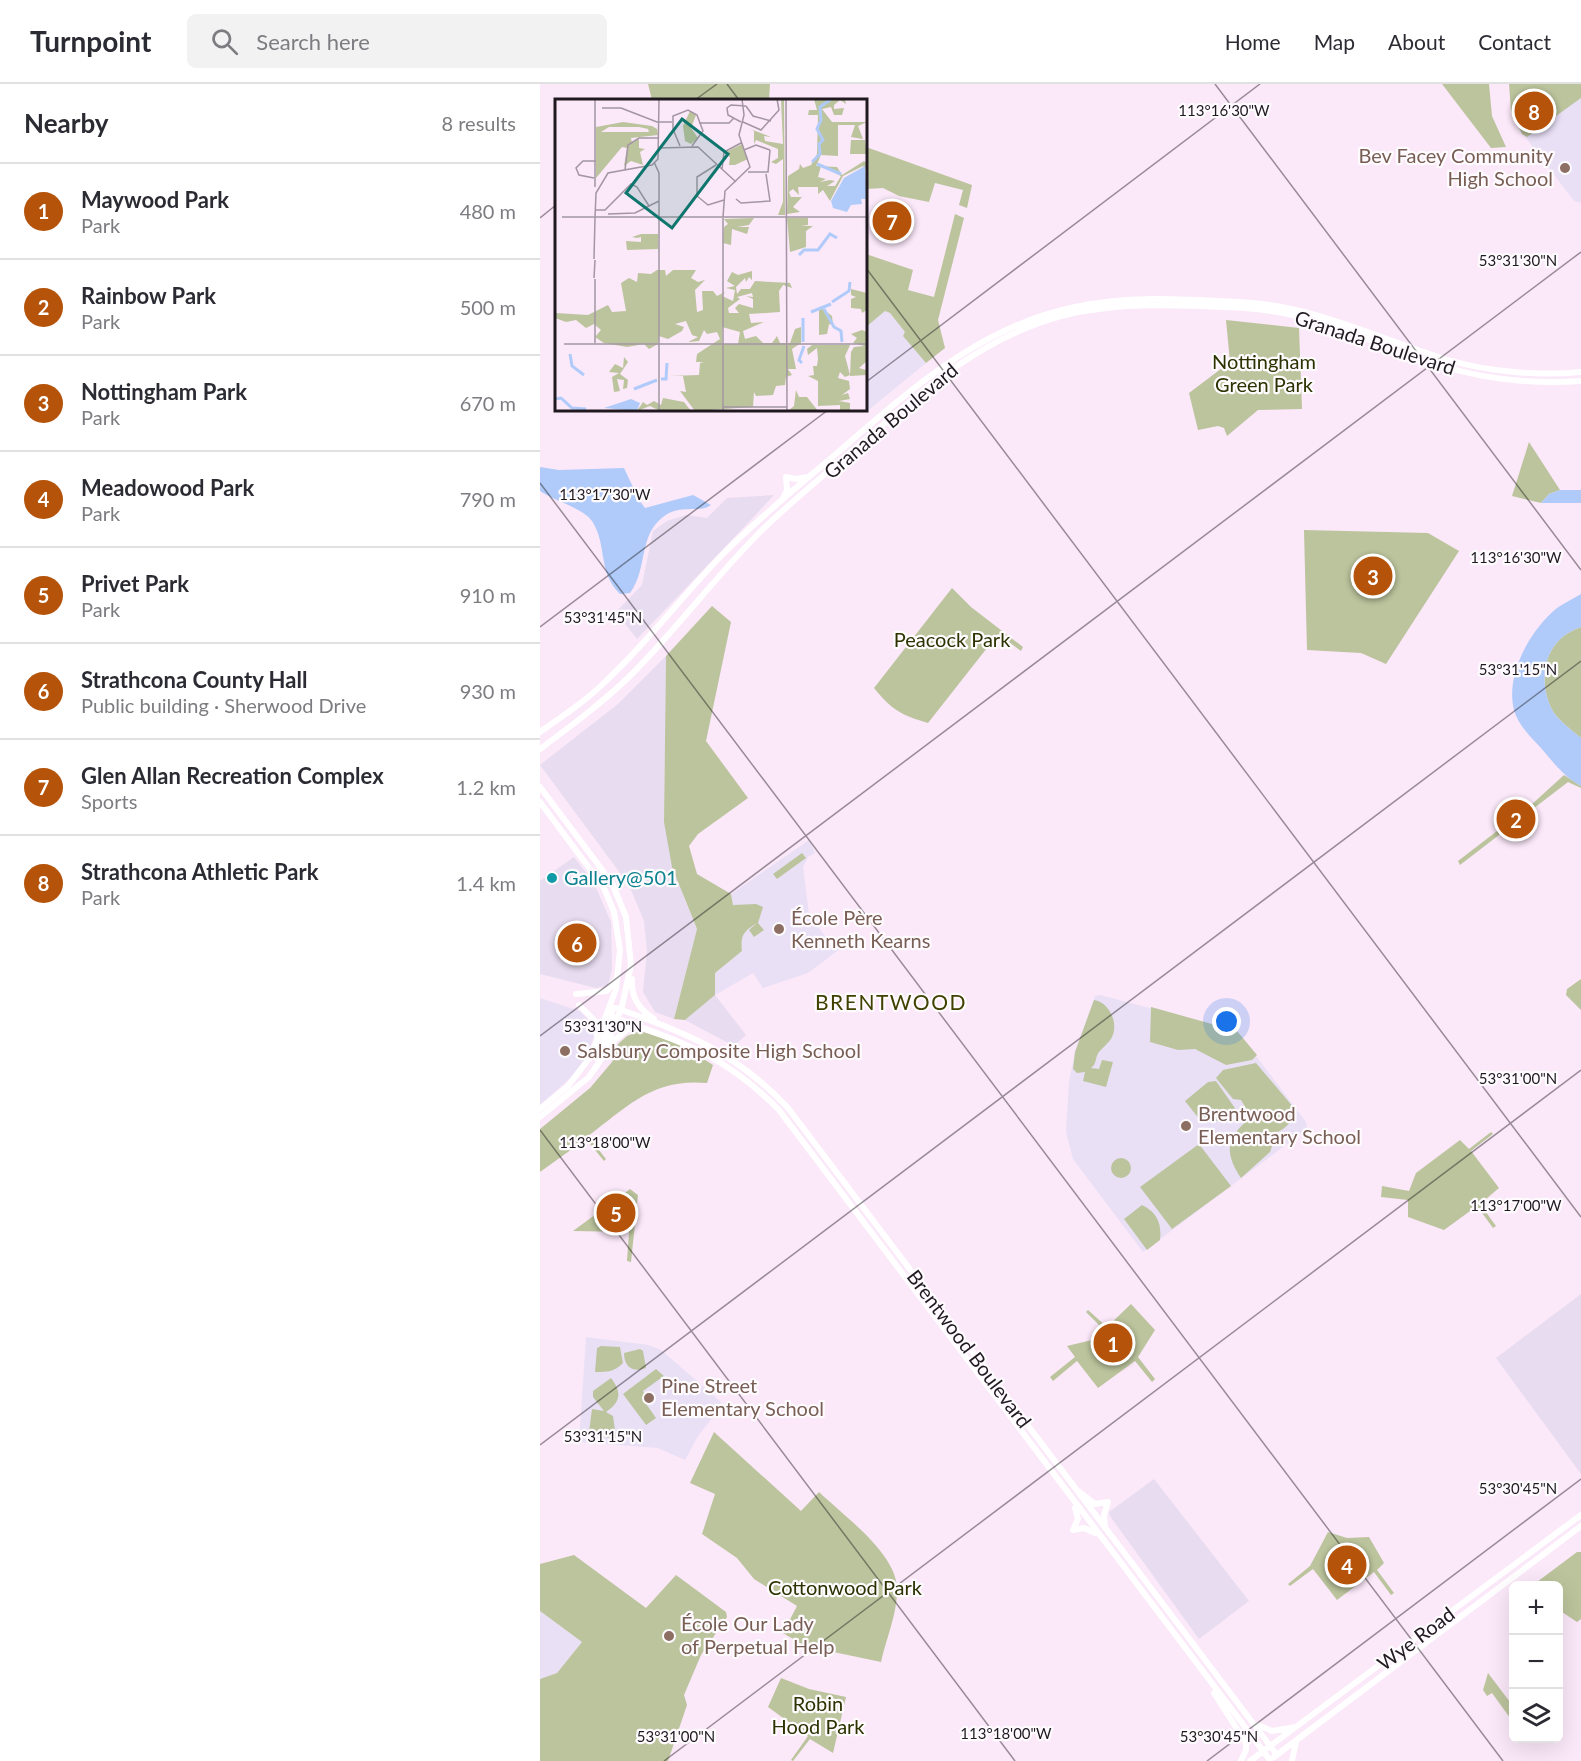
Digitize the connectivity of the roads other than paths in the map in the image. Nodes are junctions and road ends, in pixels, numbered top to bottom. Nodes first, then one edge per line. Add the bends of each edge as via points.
1 (1581, 372) edge
2 (1581, 381) edge
3 (812, 475) junction
4 (780, 503) junction
5 (540, 732) edge
6 (540, 749) edge
7 (540, 786) edge
8 (540, 802) edge
9 (631, 965) junction
10 (619, 974) junction
11 (576, 994) dead end
12 (579, 1005) dead end
13 (610, 1006) junction
14 (620, 1010) junction
15 (612, 1016) junction
16 (663, 1025) junction
17 (647, 1028) junction
18 (597, 1040) junction
19 (606, 1048) junction
20 (595, 1069) junction
21 (540, 1109) edge
22 (540, 1117) edge
23 (1075, 1489) junction
24 (1068, 1495) junction
25 (1581, 1515) edge
26 (1581, 1526) edge
27 (1105, 1530) junction
28 (1097, 1533) junction
29 (1194, 1663) junction
30 (1250, 1718) junction
31 (1297, 1727) junction
32 (1303, 1735) junction
33 (1270, 1746) junction
34 (1263, 1752) junction
35 (1273, 1759) edge
36 (1241, 1761) edge
37 (1250, 1761) edge
38 (1292, 1761) edge

1 - 3 main road, Granada Boulevard via 1513,371 1452,361 1325,316 1281,306 1185,300 1107,301 1023,322 958,354
2 - 6 main road, Granada Boulevard via 1522,381 1466,372 1330,324 1258,309 1133,306 1078,313 1040,323 968,358 928,386 761,531 617,688
3 - 4 main road, Granada Boulevard
3 - 4 main road via 786,477 787,490
4 - 5 main road, Granada Boulevard via 725,552 608,680
7 - 9 main road via 604,871 619,898 628,928
8 - 10 main road via 609,899 617,925
9 - 14 main road
9 - 16 main road via 637,1004
10 - 11 main road via 607,991
10 - 13 main road
12 - 18 main road via 595,1021
13 - 14 main road, Brentwood Boulevard
13 - 15 main road
14 - 15 main road
14 - 16 main road, Brentwood Boulevard
15 - 17 main road, Brentwood Boulevard
15 - 18 main road
15 - 19 main road
15 - 20 main road
16 - 23 main road, Brentwood Boulevard via 732,1058 788,1108
17 - 19 main road via 623,1032
17 - 24 main road, Brentwood Boulevard via 689,1044 726,1065 779,1110
18 - 21 main road via 580,1073
19 - 20 main road
20 - 22 main road
23 - 27 main road, Brentwood Boulevard
23 - 27 main road via 1095,1504 1108,1502
24 - 28 main road, Brentwood Boulevard
24 - 28 main road via 1078,1515 1073,1530 1084,1528
25 - 31 main road, Wye Road
26 - 32 main road, Wye Road
27 - 30 main road, Brentwood Boulevard
28 - 29 main road, Brentwood Boulevard
29 - 34 main road, Brentwood Boulevard
29 - 36 main road via 1242,1737 1246,1750
30 - 31 main road via 1267,1731
30 - 33 main road, Brentwood Boulevard
31 - 33 main road, Wye Road
32 - 35 main road, Wye Road
32 - 38 main road via 1293,1748
33 - 34 main road, Wye Road
33 - 35 main road, Brentwood Boulevard
34 - 35 main road, Brentwood Boulevard
34 - 37 main road, Wye Road

